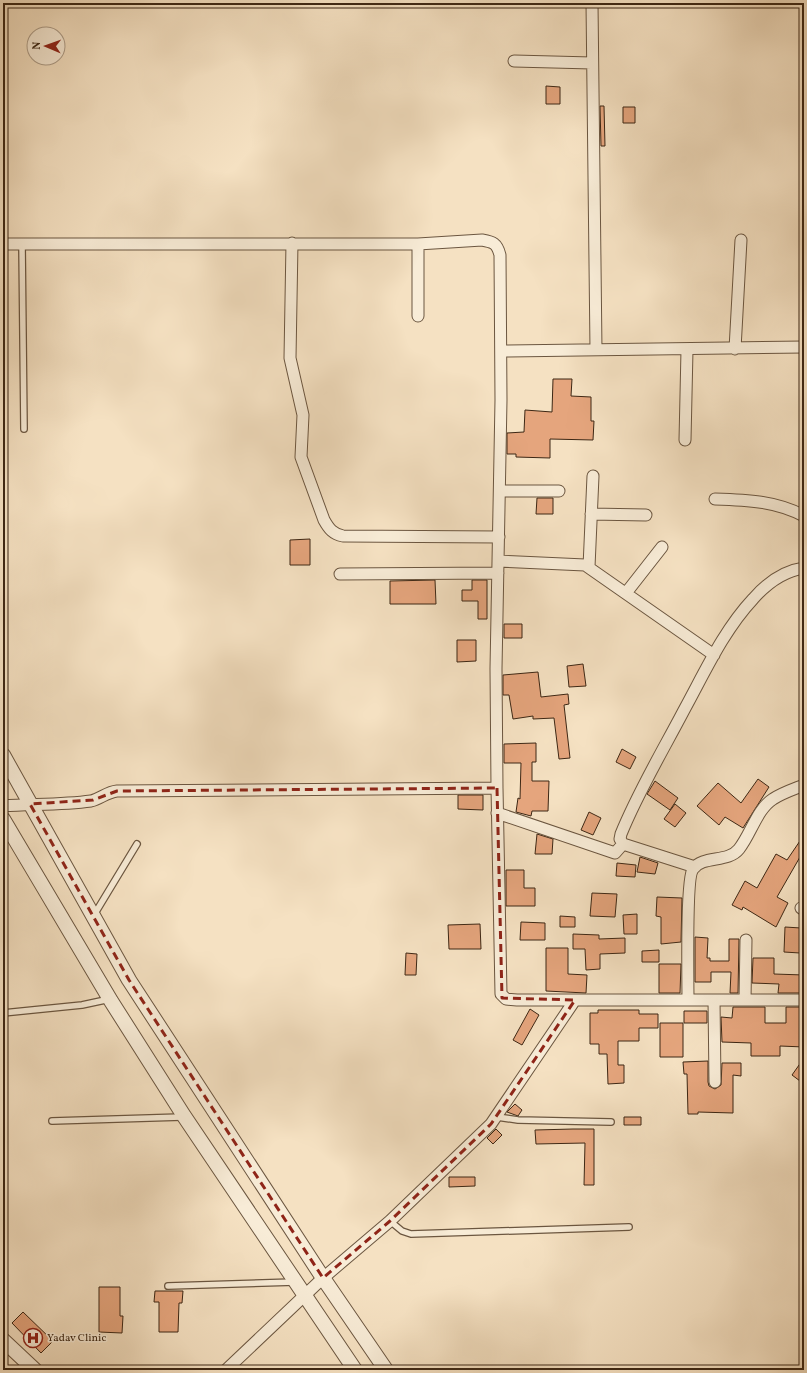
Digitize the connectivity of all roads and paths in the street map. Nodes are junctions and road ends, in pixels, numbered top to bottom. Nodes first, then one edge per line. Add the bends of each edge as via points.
1 (592, 3) edge
2 (514, 61) dead end
3 (592, 63) junction
4 (741, 240) dead end
5 (292, 243) junction
6 (3, 244) edge
7 (22, 244) junction
8 (418, 244) junction
9 (418, 316) dead end
10 (804, 347) edge
11 (735, 349) junction
12 (596, 350) junction
13 (687, 350) junction
14 (501, 351) junction
15 (24, 429) dead end
16 (685, 440) dead end
17 (593, 476) dead end
18 (500, 491) junction
19 (559, 491) dead end
20 (715, 499) dead end
21 (591, 514) junction
22 (646, 515) dead end
23 (804, 516) edge
24 (499, 537) junction
25 (662, 547) dead end
26 (498, 561) junction
27 (589, 567) junction
28 (804, 568) edge
29 (498, 572) junction
30 (340, 574) dead end
31 (626, 593) junction
32 (714, 655) junction
33 (3, 755) edge
34 (804, 785) edge
35 (497, 788) junction
36 (30, 804) junction
37 (3, 806) edge
38 (497, 813) junction
39 (3, 819) edge
40 (137, 844) dead end
41 (623, 844) junction
42 (695, 866) junction
43 (94, 916) junction
44 (746, 940) dead end
45 (110, 999) junction
46 (575, 1000) junction
47 (688, 1000) junction
48 (714, 1000) junction
49 (746, 1000) junction
50 (804, 1000) edge
51 (3, 1012) edge
52 (715, 1082) dead end
53 (184, 1116) junction
54 (497, 1117) junction
55 (52, 1120) dead end
56 (611, 1122) dead end
57 (390, 1221) junction
58 (629, 1227) dead end
59 (323, 1278) junction
60 (295, 1282) junction
61 (168, 1286) dead end
62 (304, 1296) junction
63 (3, 1340) edge
64 (35, 1370) edge
65 (226, 1370) edge
66 (355, 1370) edge
67 (386, 1370) edge

1 - 3 street
2 - 3 street
3 - 12 street
4 - 11 street
5 - 7 street
5 - 8 street
5 - 24 street via 290,358 303,415 301,457 329,529 343,536
6 - 7 street
7 - 15 lane
8 - 9 street
8 - 14 street via 482,240 498,246
10 - 11 street
11 - 13 street
12 - 13 street
12 - 14 street
13 - 16 street
14 - 18 street
17 - 21 street
18 - 19 street
18 - 24 street
20 - 23 street via 774,504
21 - 22 street
21 - 27 street
24 - 26 street
25 - 31 street
26 - 27 street
26 - 29 street
27 - 31 street
28 - 32 street via 784,574 762,589 735,622
29 - 30 street
29 - 35 street
31 - 32 street
32 - 41 street via 623,828 620,839
33 - 36 street
34 - 42 street via 773,799 765,806 737,852
35 - 36 street via 117,791 93,800
35 - 38 street
36 - 37 street
36 - 43 street
38 - 41 street via 614,853
38 - 46 street via 502,994 506,999 517,1000
39 - 45 street
40 - 43 lane
41 - 42 street
42 - 47 street via 691,874 689,899
43 - 59 street via 129,980
44 - 49 street
45 - 51 lane via 82,1005
45 - 53 street
46 - 47 street
46 - 54 street
47 - 48 street
48 - 49 street
48 - 52 street
49 - 50 street
53 - 55 lane
53 - 60 street
54 - 56 lane via 518,1120
54 - 57 street
57 - 58 lane via 402,1231 411,1234
57 - 59 street
59 - 62 street
59 - 67 street
60 - 61 lane
60 - 62 street
62 - 65 street
62 - 66 street
63 - 64 street

